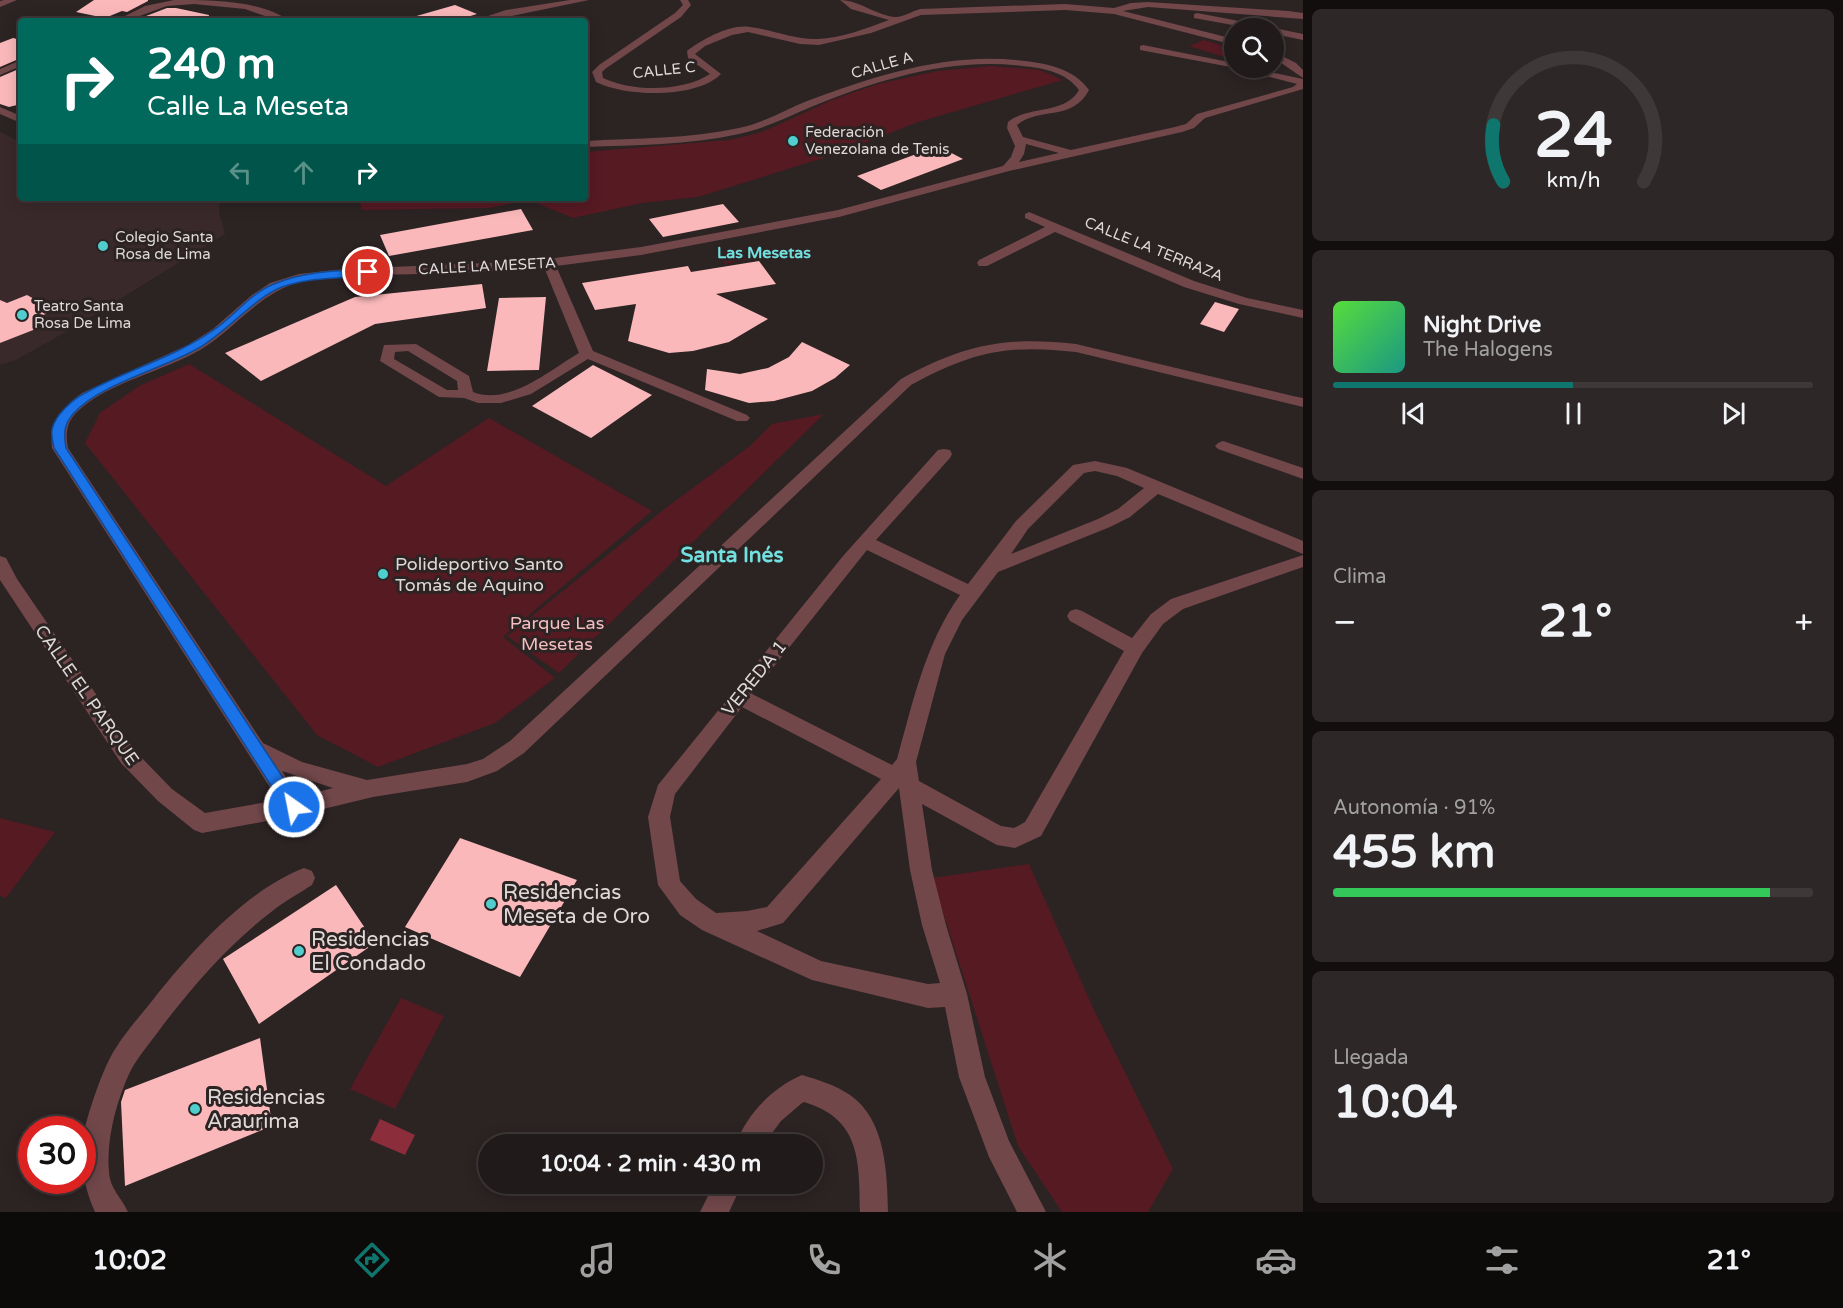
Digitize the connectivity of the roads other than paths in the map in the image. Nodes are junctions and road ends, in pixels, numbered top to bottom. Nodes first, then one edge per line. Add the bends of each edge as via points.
1 (13, 0) edge
2 (585, 0) edge
3 (684, 0) edge
4 (844, 0) edge
5 (156, 2) edge
6 (236, 2) edge
7 (0, 4) edge
8 (1182, 8) junction
9 (1114, 11) junction
10 (493, 16) junction
11 (1303, 16) edge
12 (125, 18) edge
13 (278, 18) edge
14 (487, 18) edge
15 (498, 18) edge
16 (897, 20) junction
17 (1224, 21) edge
18 (1284, 33) edge
19 (1303, 37) edge
20 (1224, 39) edge
21 (1143, 48) dead end
22 (1284, 60) edge
23 (18, 64) edge
24 (1224, 64) edge
25 (0, 72) edge
26 (1303, 75) edge
27 (1282, 78) edge
28 (1303, 83) edge
29 (0, 110) edge
30 (18, 117) edge
31 (1020, 139) junction
32 (588, 144) edge
33 (1074, 153) junction
34 (1007, 168) junction
35 (1029, 216) dead end
36 (1055, 227) junction
37 (549, 263) junction
38 (983, 263) dead end
39 (1303, 314) edge
40 (586, 354) junction
41 (466, 394) junction
42 (1303, 403) edge
43 (742, 418) dead end
44 (1223, 446) dead end
45 (944, 454) dead end
46 (1303, 474) edge
47 (1156, 487) junction
48 (865, 542) junction
49 (1303, 548) edge
50 (1303, 561) edge
51 (0, 562) edge
52 (992, 568) junction
53 (971, 593) junction
54 (1076, 616) dead end
55 (1135, 648) junction
56 (739, 696) junction
57 (255, 748) junction
58 (904, 776) junction
59 (367, 789) junction
60 (294, 807) junction
61 (303, 878) dead end
62 (710, 922) junction
63 (955, 994) junction
64 (755, 1134) edge
65 (724, 1194) edge
66 (114, 1212) edge
67 (714, 1212) edge
68 (874, 1212) edge
69 (1032, 1212) edge

1 - 7 street
2 - 10 street
3 - 16 street, CALLE C via 687,5 678,15 602,67 597,72 599,80 624,89 692,85 716,74 690,53 729,33 760,30 819,42 855,35
4 - 16 street via 854,7
5 - 6 street
5 - 12 street
6 - 13 street
8 - 9 street via 1141,4
8 - 11 street
8 - 17 street via 1193,15
9 - 16 street via 1065,7 930,11
9 - 20 street
10 - 14 street
10 - 15 street
18 - 19 street
21 - 24 street
22 - 26 street
23 - 25 street
27 - 28 street
28 - 33 street via 1296,89 1201,116 1178,130
29 - 30 street
31 - 32 street, CALLE A via 1012,129 1015,120 1076,102 1082,96 1082,85 1061,72 1031,64 947,65 876,80 739,131
31 - 33 street
31 - 34 street, CALLE A via 1018,154
33 - 34 street
34 - 37 street, CALLE LA MESETA via 839,213 642,251
35 - 36 street, CALLE LA TERRAZA
36 - 38 street
36 - 39 street, CALLE LA TERRAZA via 1189,284
37 - 40 street
37 - 57 street, CALLE LA MESETA via 344,273 275,286 218,332 87,396 61,421 57,429 60,448
40 - 41 street via 525,391 501,399 478,399
40 - 43 street
41 - 41 street via 464,379 411,347 389,348 387,361 398,369 444,393
42 - 59 street, CALLE EL PARQUE via 1079,346 1002,345 934,366 906,382 517,747 490,765 467,773
44 - 46 street
45 - 48 street, VEREDA 1
47 - 49 street
47 - 52 street via 1124,513 1104,523
47 - 52 street via 1121,472 1095,466 1079,469 1022,525
48 - 53 street
48 - 56 street, VEREDA 1
50 - 55 street via 1177,604 1157,619
51 - 60 street, CALLE EL PARQUE via 128,757 185,813 202,823
52 - 53 street
53 - 58 street via 936,654
54 - 55 street
55 - 58 street via 1033,829 1015,838 997,835
56 - 58 street
56 - 62 street, VEREDA 1 via 665,791 658,817 669,885 688,907
57 - 59 street via 297,769
57 - 60 street, CALLE LA MESETA
58 - 62 street via 775,915 757,922
58 - 63 street via 921,870
59 - 60 street, CALLE EL PARQUE
61 - 66 street via 226,935 187,975 119,1066 97,1132 95,1173 105,1204
62 - 63 street, VEREDA 1 via 820,972 928,996
63 - 69 street via 972,1077 998,1149
64 - 68 street via 783,1099 802,1088 840,1102 857,1118 868,1142
65 - 67 street

